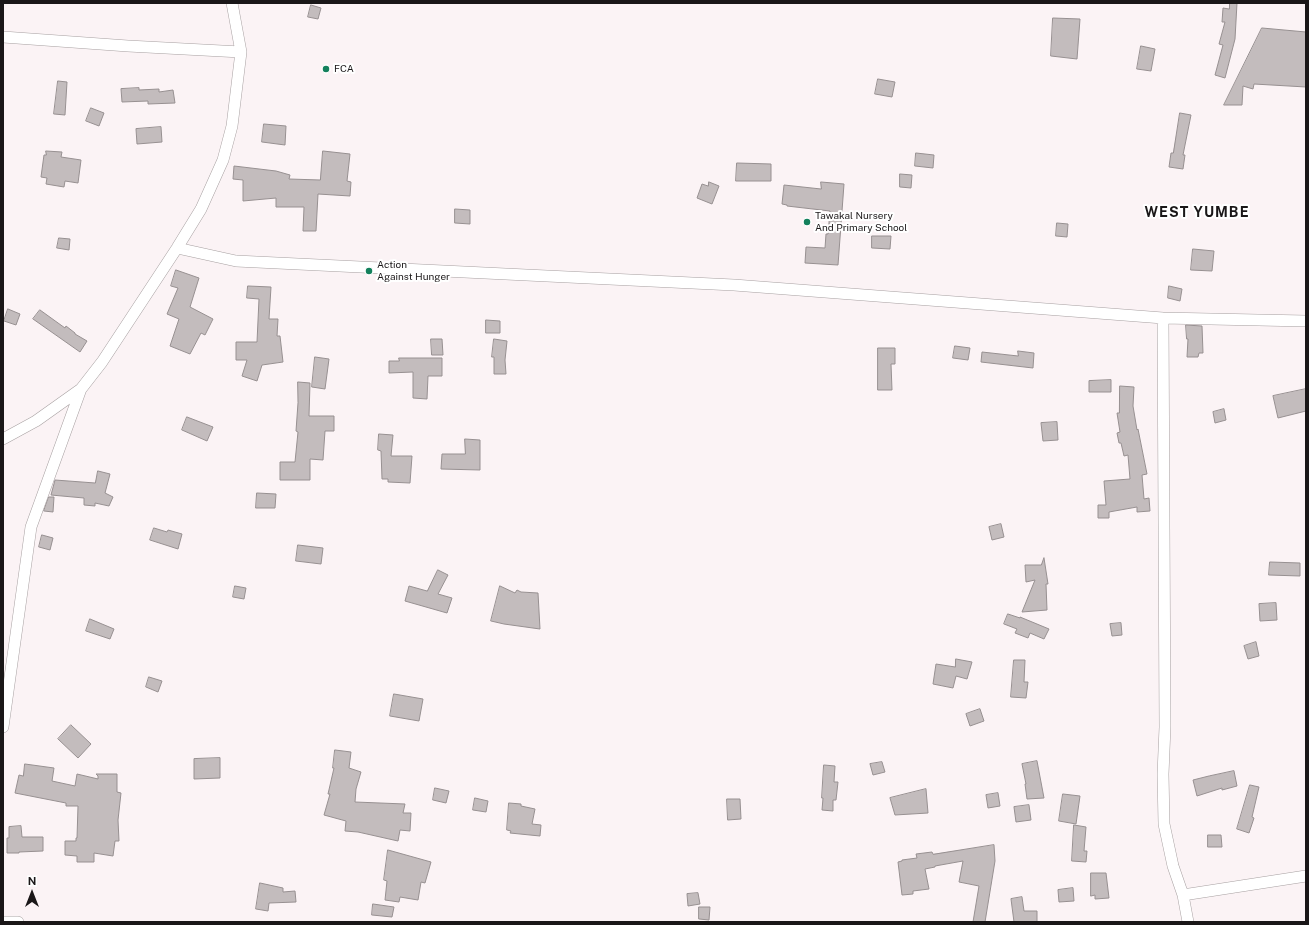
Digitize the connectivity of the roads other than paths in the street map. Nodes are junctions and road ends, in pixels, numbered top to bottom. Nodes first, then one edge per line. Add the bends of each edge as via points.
1 (232, 3) edge
2 (3, 37) edge
3 (241, 52) junction
4 (177, 248) junction
5 (1163, 318) junction
6 (1306, 321) edge
7 (81, 389) junction
8 (3, 439) edge
9 (3, 727) edge
10 (1306, 876) edge
11 (1183, 895) junction
12 (3, 922) edge
13 (18, 922) edge
14 (1188, 922) edge

1 - 3 street
2 - 3 street
3 - 4 street via 232,126 223,160 201,209
4 - 5 street via 236,261 734,285
4 - 7 street via 102,362
5 - 6 street
5 - 11 street via 1164,824 1172,866
7 - 8 street via 36,421
7 - 9 street via 31,528
10 - 11 street
11 - 14 street
12 - 13 street

